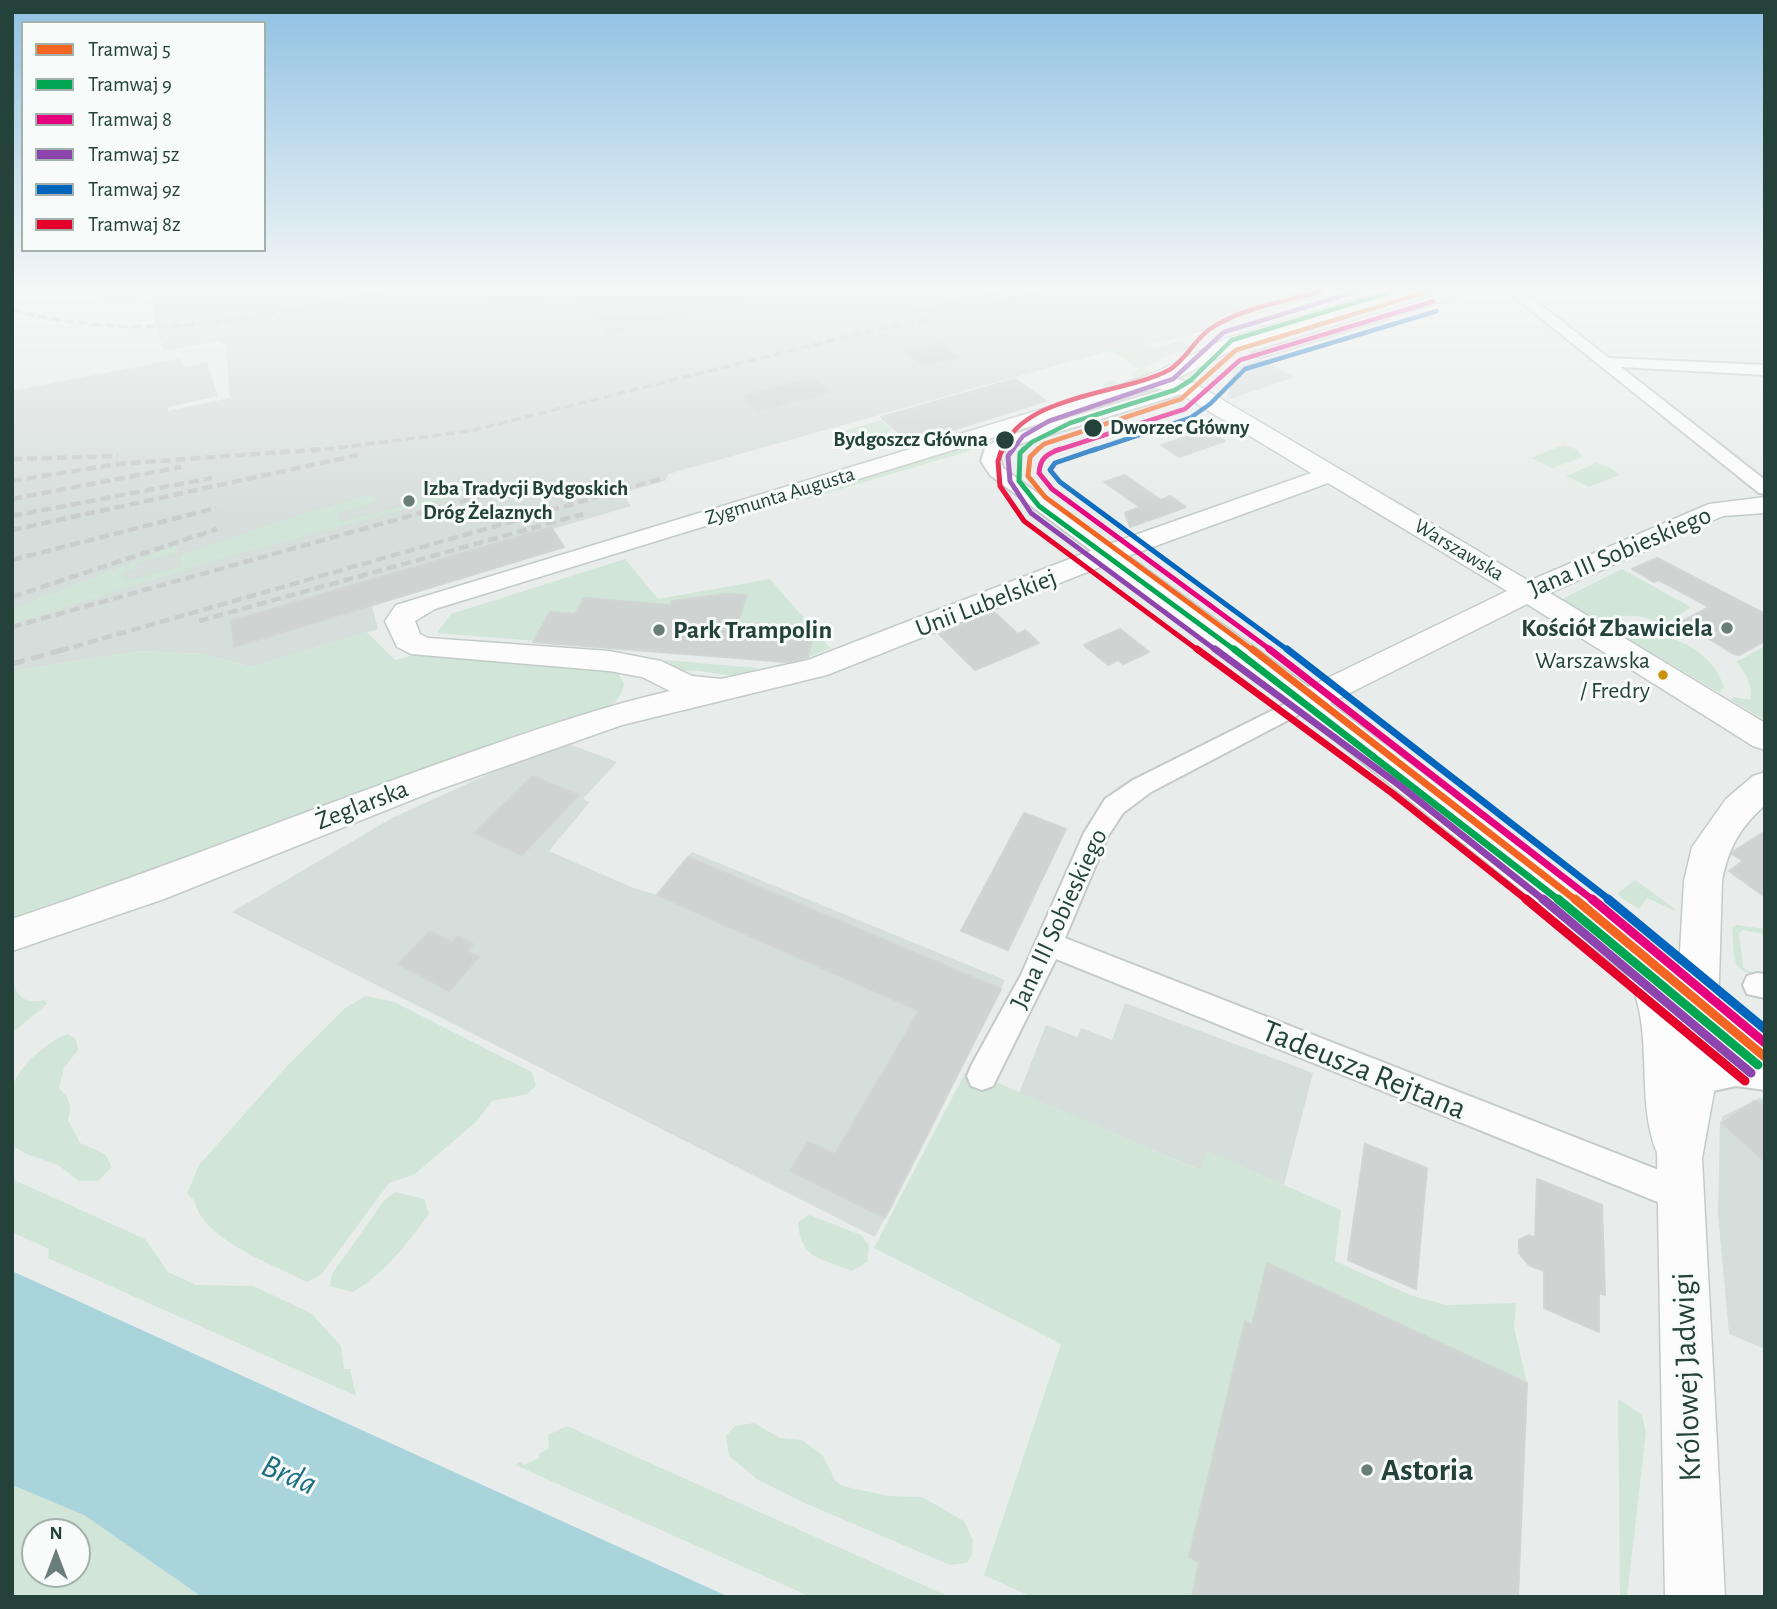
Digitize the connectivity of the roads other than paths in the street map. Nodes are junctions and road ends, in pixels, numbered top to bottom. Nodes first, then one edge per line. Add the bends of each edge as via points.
1 (1183, 366) edge
2 (1199, 366) edge
3 (1612, 366) edge
4 (1688, 366) edge
5 (1765, 370) edge
6 (1154, 382) junction
7 (1186, 388) junction
8 (1331, 474) junction
9 (1765, 489) edge
10 (1765, 505) edge
11 (1108, 554) junction
12 (1528, 592) junction
13 (619, 663) junction
14 (717, 689) junction
15 (1307, 701) junction
16 (621, 713) junction
17 (1765, 738) edge
18 (1765, 785) edge
19 (12, 935) edge
20 (1049, 944) junction
21 (1638, 960) junction
22 (1697, 1007) junction
23 (1765, 1067) edge
24 (982, 1076) dead end
25 (1765, 1076) edge
26 (1694, 1081) junction
27 (1680, 1176) junction
28 (1695, 1597) edge

1 - 6 street, Zygmunta Augusta
2 - 7 street via 1185,380
3 - 9 street
4 - 5 street
6 - 7 street, Zygmunta Augusta
6 - 13 street, Zygmunta Augusta via 406,611 400,621 412,644 422,647
7 - 8 street, Warszawska
7 - 11 street via 1007,442 992,452 990,461 996,471
8 - 11 street, Unii Lubelskiej
8 - 12 street, Warszawska
10 - 12 street, Jana III Sobieskiego via 1718,509
11 - 14 street, Unii Lubelskiej via 816,668
11 - 15 street
12 - 15 street, Jana III Sobieskiego
12 - 17 street, Warszawska
13 - 14 street via 650,668 687,686
13 - 16 street via 634,685
14 - 16 street, Żeglarska
15 - 20 street, Jana III Sobieskiego via 1142,786 1114,806 1097,833
15 - 21 street
16 - 19 street, Żeglarska
18 - 22 street, Królowej Jadwigi via 1738,808 1710,847 1703,881
20 - 24 street, Jana III Sobieskiego
20 - 27 street, Tadeusza Rejtana
21 - 22 street
21 - 27 street, Królowej Jadwigi via 1657,990 1668,1118
22 - 23 street
22 - 26 street, Królowej Jadwigi
25 - 26 street via 1736,1072
26 - 27 street, Królowej Jadwigi
27 - 28 street, Królowej Jadwigi

